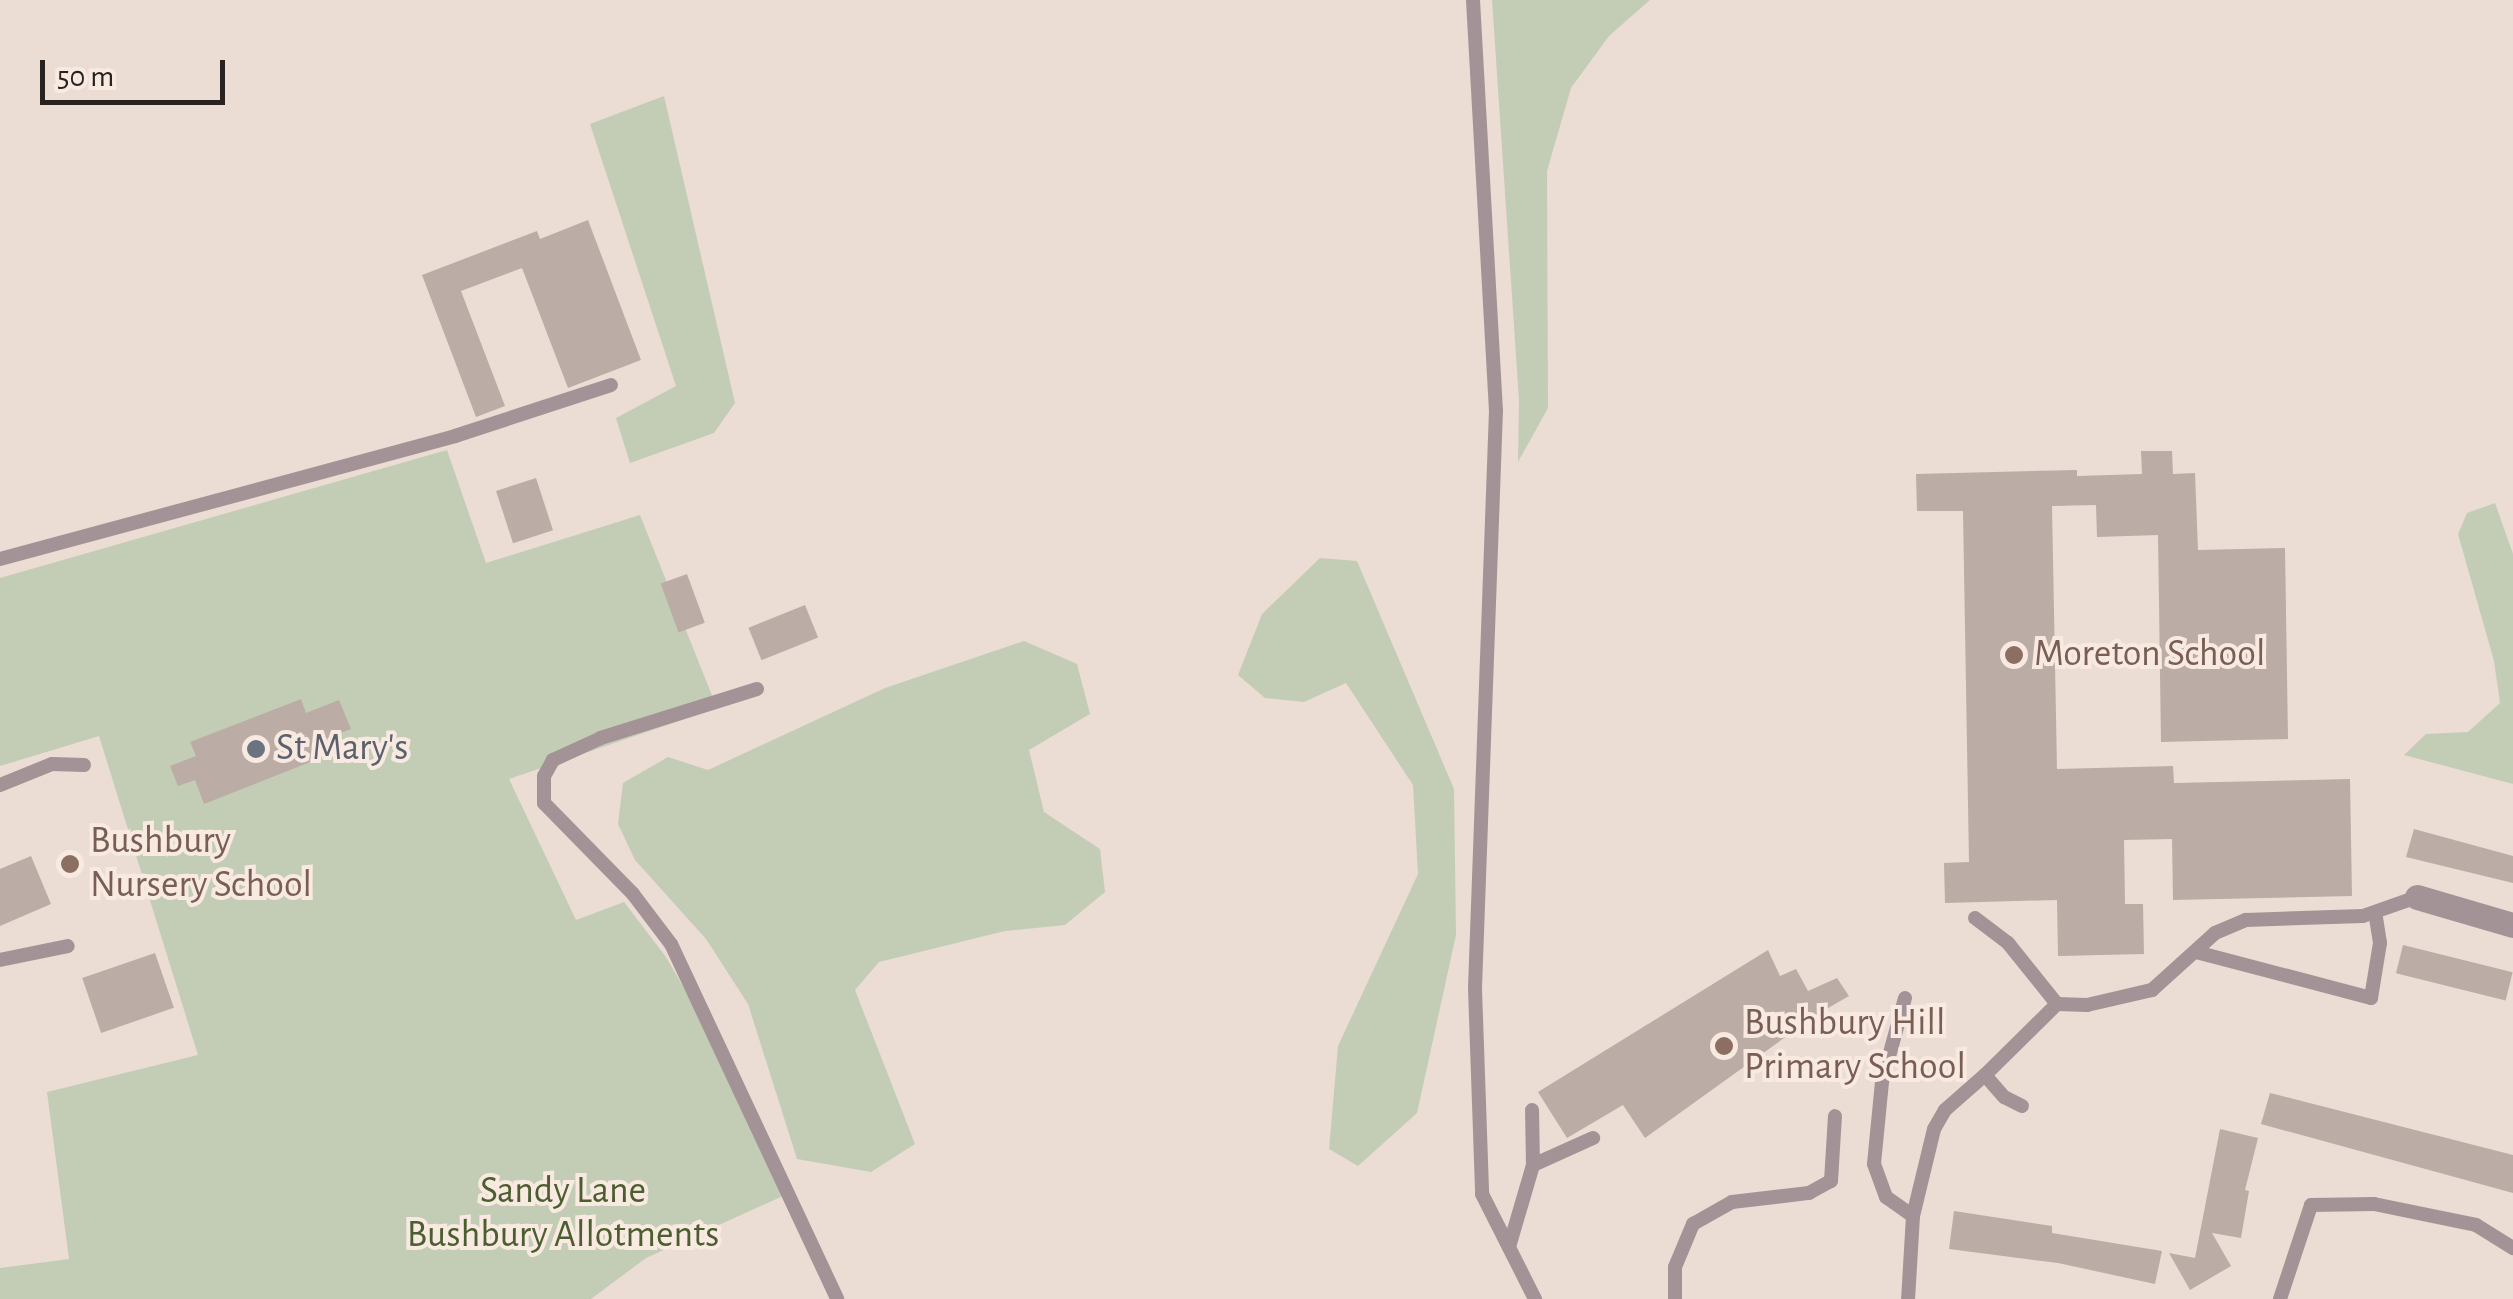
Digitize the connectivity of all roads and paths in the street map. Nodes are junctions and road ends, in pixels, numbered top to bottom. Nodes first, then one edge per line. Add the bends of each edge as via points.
1 (1473, 0) edge
2 (612, 385) dead end
3 (0, 559) edge
4 (758, 688) dead end
5 (84, 765) dead end
6 (0, 785) edge
7 (2418, 898) joint
8 (2375, 913) junction
9 (1975, 918) dead end
10 (2513, 926) edge
11 (68, 946) dead end
12 (2196, 952) junction
13 (0, 960) edge
14 (1905, 998) dead end
15 (2057, 1004) junction
16 (1984, 1076) junction
17 (2022, 1106) dead end
18 (1532, 1110) dead end
19 (1835, 1116) dead end
20 (1593, 1138) dead end
21 (1534, 1165) junction
22 (1913, 1216) junction
23 (1509, 1246) junction
24 (2513, 1248) edge
25 (836, 1299) edge
26 (1535, 1299) edge
27 (1676, 1299) edge
28 (1908, 1299) edge
29 (2280, 1299) edge

1 - 23 lane via 1496,410 1476,1008 1482,1194
2 - 3 lane via 455,436
4 - 25 lane via 553,760 544,776 544,803 633,894 671,944
5 - 6 lane via 52,764
7 - 8 lane
7 - 10 street
8 - 12 lane via 2246,920 2215,932
8 - 12 lane via 2380,942 2371,998
9 - 15 lane via 2008,943
11 - 13 lane
12 - 15 lane via 2152,990 2087,1005
14 - 22 lane via 1882,1082 1874,1164 1886,1198
15 - 16 lane
16 - 17 lane
16 - 22 lane via 1945,1110 1934,1129
18 - 21 lane
19 - 27 lane via 1831,1181 1809,1193 1732,1202 1693,1224 1675,1267
20 - 21 lane
21 - 23 lane
22 - 28 lane
23 - 26 lane
24 - 29 lane via 2476,1225 2374,1204 2311,1205

